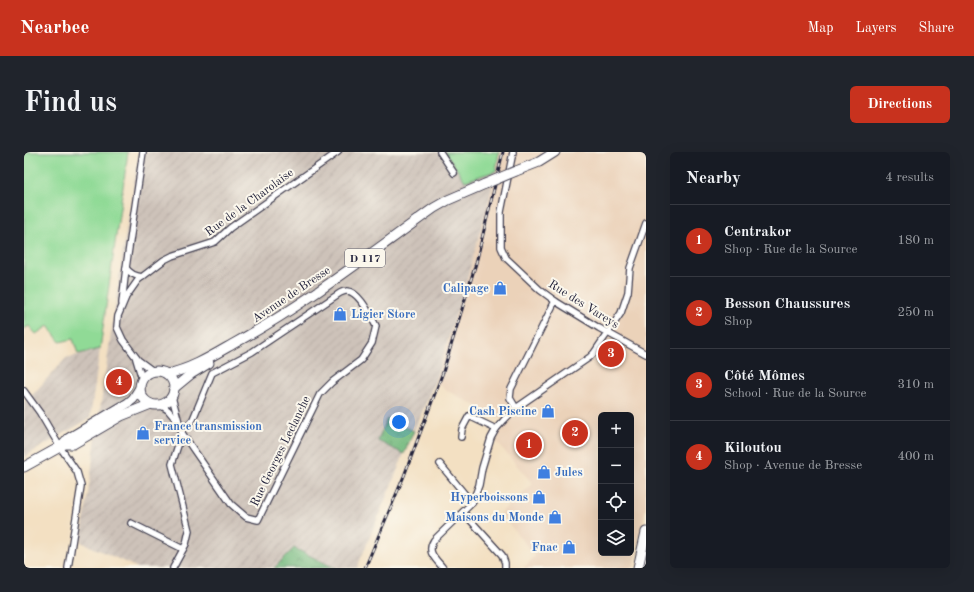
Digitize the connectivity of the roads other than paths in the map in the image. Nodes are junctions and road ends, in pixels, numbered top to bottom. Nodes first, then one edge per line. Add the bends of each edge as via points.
1 (143, 152) edge
2 (338, 152) edge
3 (440, 152) edge
4 (513, 152) edge
5 (555, 152) edge
6 (454, 173) dead end
7 (646, 223) edge
8 (126, 268) junction
9 (142, 278) junction
10 (555, 301) junction
11 (122, 306) junction
12 (608, 333) junction
13 (248, 336) junction
14 (133, 354) junction
15 (646, 354) edge
16 (153, 371) junction
17 (167, 374) junction
18 (141, 384) junction
19 (174, 388) junction
20 (24, 391) edge
21 (172, 397) junction
22 (156, 404) junction
23 (516, 408) junction
24 (496, 429) junction
25 (182, 430) junction
26 (461, 437) dead end
27 (62, 446) junction
28 (440, 464) dead end
29 (24, 467) edge
30 (472, 503) junction
31 (463, 512) junction
32 (131, 523) dead end
33 (646, 532) edge
34 (184, 549) junction
35 (646, 555) edge
36 (68, 568) edge
37 (173, 568) edge
38 (443, 568) edge
39 (504, 568) edge
40 (638, 568) edge
41 (642, 568) edge

1 - 8 street
2 - 9 street, Rue de la Charolaise via 230,228 215,242 172,256
3 - 6 street
4 - 10 street, Rue des Vareys via 502,204 501,247 506,258
5 - 13 main road, Avenue de Bresse / D 117, bridge via 539,162 434,208 299,305
7 - 12 street via 630,268 625,302
8 - 9 street via 135,276
8 - 11 street
9 - 11 street, Rue de la Charolaise
10 - 12 street, Rue des Vareys
10 - 23 street via 511,389 510,398
11 - 14 street, Rue de la Charolaise via 117,327
12 - 15 street, Rue des Vareys
12 - 23 street via 590,357
13 - 17 main road, Avenue de Bresse / D 117 via 206,360
13 - 19 main road, Avenue de Bresse / D 117
14 - 16 street
14 - 18 street via 139,366
16 - 17 main road via 158,370
16 - 18 main road via 145,375
17 - 19 main road via 174,382
18 - 22 main road via 143,398
18 - 27 main road via 128,403 69,438
19 - 21 main road
20 - 27 street
21 - 22 main road via 168,401
21 - 25 street
22 - 25 street via 168,410
22 - 27 main road via 121,416 73,444
23 - 24 street
24 - 26 street via 469,416
24 - 30 street via 482,468 480,485
25 - 25 street, Rue Georges Leclanche via 232,504 246,518 258,520 320,394 361,360 372,343 376,326 360,299 347,291 340,293 252,352 212,373 193,419
25 - 34 street via 172,464 188,524 188,538
27 - 29 main road
27 - 36 street via 77,472 81,486
28 - 30 street
30 - 31 street
31 - 38 street via 431,546 433,557
31 - 39 street via 502,555
32 - 34 street
33 - 40 main road
34 - 37 street
35 - 41 main road

